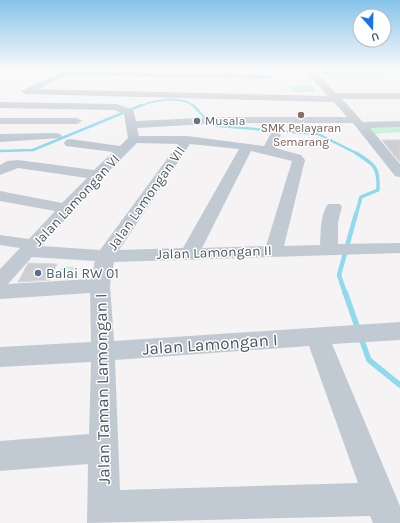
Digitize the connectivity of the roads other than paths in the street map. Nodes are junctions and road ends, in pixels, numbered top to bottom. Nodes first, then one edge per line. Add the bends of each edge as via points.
1 (21, 93) edge
2 (89, 93) edge
3 (274, 93) edge
4 (331, 93) edge
5 (105, 94) junction
6 (400, 96) edge
7 (275, 98) junction
8 (336, 98) junction
9 (0, 105) edge
10 (50, 106) junction
11 (93, 106) junction
12 (0, 121) edge
13 (39, 121) junction
14 (77, 121) dead end
15 (129, 121) junction
16 (359, 123) junction
17 (400, 124) edge
18 (400, 133) edge
19 (370, 134) junction
20 (275, 135) dead end
21 (56, 136) dead end
22 (0, 138) edge
23 (187, 140) junction
24 (70, 143) dead end
25 (246, 148) junction
26 (123, 150) junction
27 (267, 151) junction
28 (6, 168) edge
29 (400, 173) edge
30 (98, 175) junction
31 (0, 196) edge
32 (334, 207) dead end
33 (66, 209) junction
34 (0, 240) edge
35 (31, 248) junction
36 (400, 248) edge
37 (274, 250) junction
38 (329, 250) junction
39 (190, 253) junction
40 (105, 256) junction
41 (0, 281) edge
42 (100, 285) junction
43 (0, 292) edge
44 (400, 331) edge
45 (330, 335) junction
46 (103, 351) junction
47 (0, 357) edge
48 (104, 448) junction
49 (0, 456) edge
50 (385, 511) edge
51 (104, 515) edge

1 - 9 street
2 - 5 street
3 - 7 street
4 - 8 street
5 - 7 street
5 - 11 street
6 - 8 street
7 - 8 street
8 - 16 street
9 - 10 street
10 - 11 street
10 - 13 street
11 - 15 street via 117,106
12 - 13 street
13 - 14 street
15 - 16 street
15 - 23 street
15 - 26 street, Jalan Lamongan VI
16 - 17 street
16 - 19 street
18 - 19 street
19 - 29 street
20 - 27 street
21 - 22 street
23 - 25 street
23 - 40 street, Jalan Lamongan VII
24 - 26 street
25 - 27 street
25 - 39 street
26 - 30 street, Jalan Lamongan VI
27 - 37 street via 299,160
28 - 30 street via 25,164
30 - 33 street, Jalan Lamongan VI
31 - 33 street
32 - 38 street via 330,222
33 - 35 street, Jalan Lamongan VI
34 - 35 street, Jalan Lamongan II
35 - 40 street, Jalan Lamongan II
35 - 41 street, Jalan Lamongan VI
36 - 38 street, Jalan Lamongan II
37 - 38 street, Jalan Lamongan II
37 - 39 street, Jalan Lamongan II
39 - 40 street, Jalan Lamongan II
40 - 42 street, Jalan Taman Lamongan I
42 - 43 street
42 - 46 street, Jalan Taman Lamongan I
44 - 45 street, Jalan Lamongan I
45 - 46 street, Jalan Lamongan I
45 - 50 street
46 - 47 street, Jalan Lamongan I
46 - 48 street, Jalan Taman Lamongan I
48 - 49 street
48 - 51 street, Jalan Taman Lamongan I
50 - 51 street

